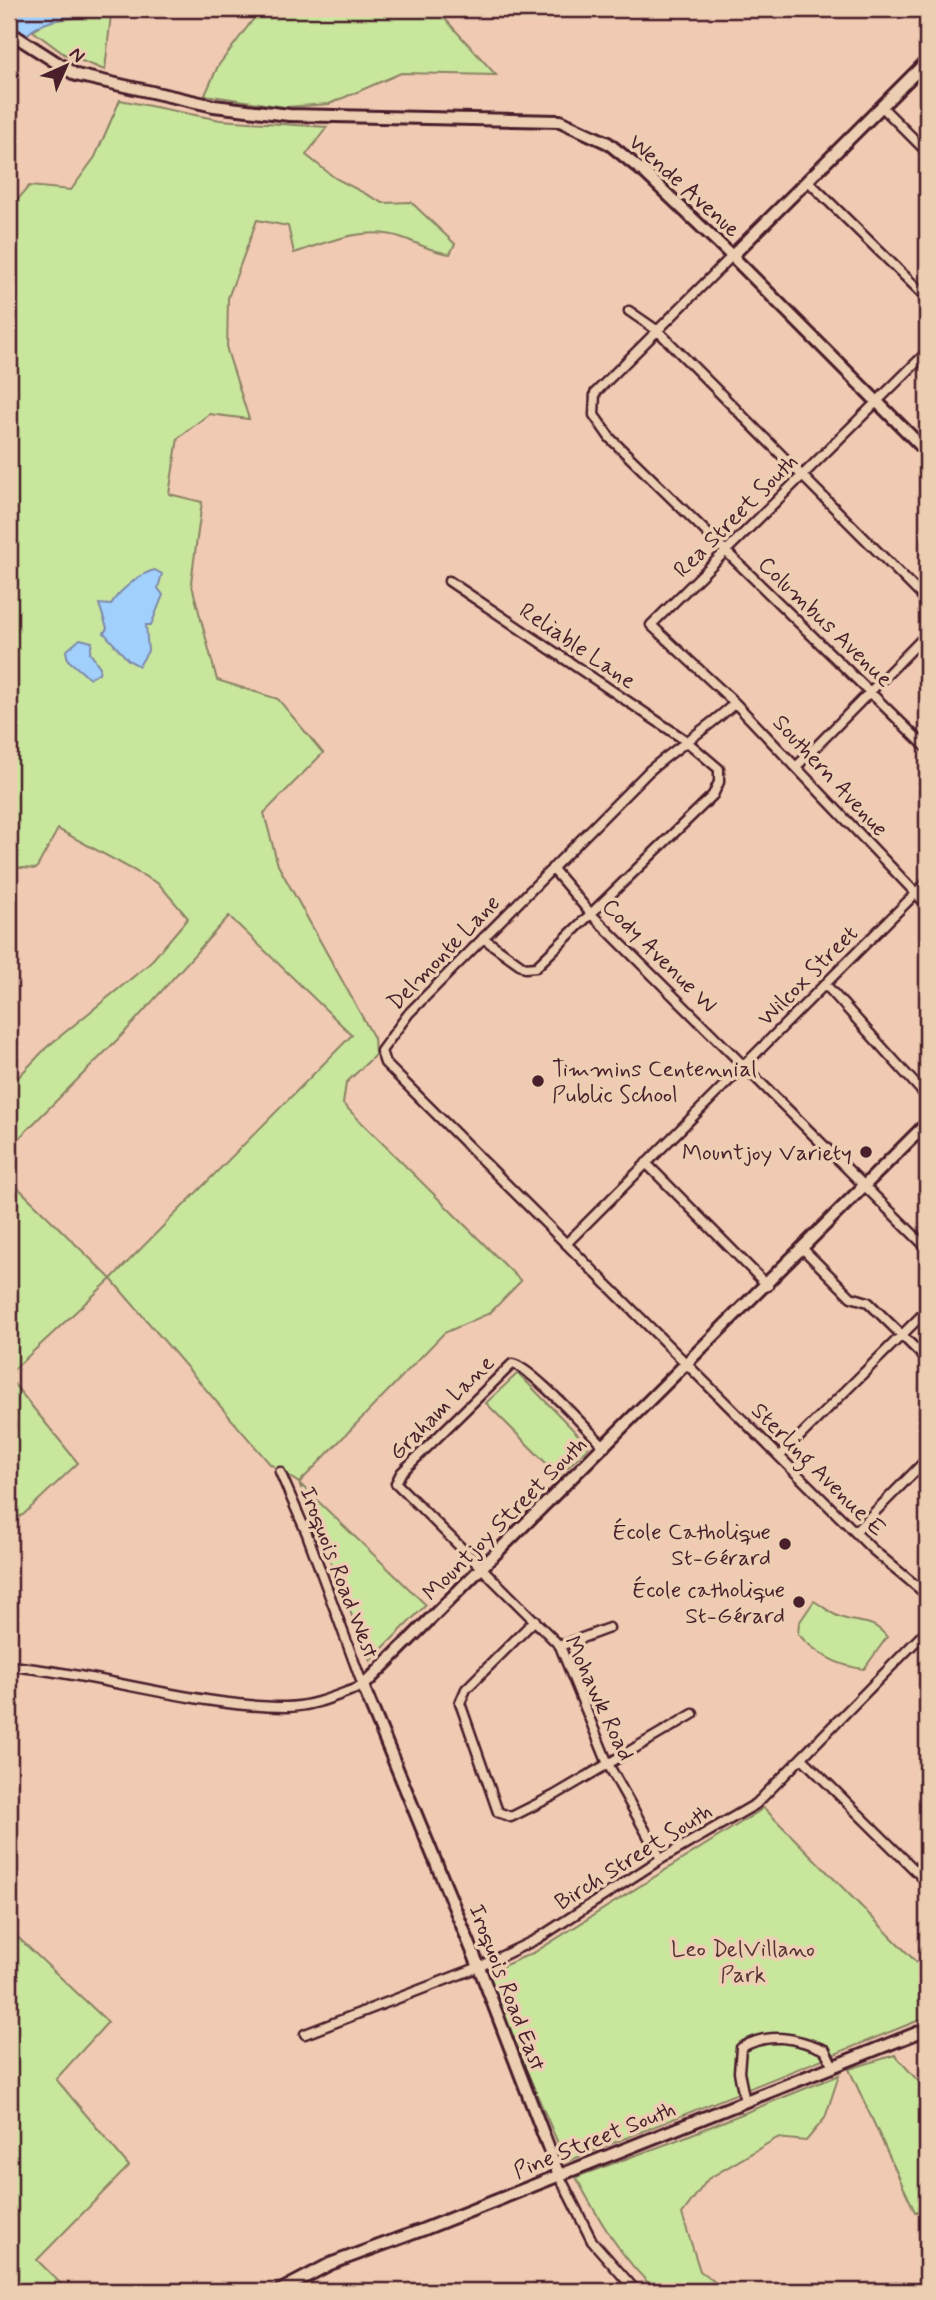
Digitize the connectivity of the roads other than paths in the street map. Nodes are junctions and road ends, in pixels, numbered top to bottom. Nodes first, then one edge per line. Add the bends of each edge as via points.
1 (9, 32) edge
2 (927, 61) edge
3 (881, 106) junction
4 (927, 152) edge
5 (807, 180) junction
6 (732, 256) junction
7 (927, 298) edge
8 (629, 311) dead end
9 (659, 331) junction
10 (927, 352) edge
11 (877, 401) junction
12 (927, 452) edge
13 (802, 474) junction
14 (727, 552) junction
15 (449, 581) dead end
16 (927, 601) edge
17 (927, 634) edge
18 (870, 692) junction
19 (736, 703) junction
20 (685, 740) junction
21 (927, 748) edge
22 (797, 766) junction
23 (552, 868) junction
24 (927, 882) edge
25 (916, 893) junction
26 (927, 905) edge
27 (592, 915) junction
28 (483, 938) junction
29 (825, 984) junction
30 (743, 1066) junction
31 (927, 1097) edge
32 (927, 1123) edge
33 (646, 1163) junction
34 (863, 1184) junction
35 (566, 1244) junction
36 (927, 1248) edge
37 (803, 1249) junction
38 (768, 1286) junction
39 (927, 1310) edge
40 (902, 1334) junction
41 (927, 1360) edge
42 (688, 1364) junction
43 (605, 1447) junction
44 (780, 1456) junction
45 (927, 1459) edge
46 (280, 1472) dead end
47 (855, 1532) junction
48 (483, 1568) junction
49 (927, 1595) edge
50 (535, 1620) junction
51 (609, 1628) dead end
52 (927, 1630) edge
53 (560, 1646) junction
54 (9, 1666) edge
55 (363, 1686) junction
56 (693, 1714) dead end
57 (803, 1759) junction
58 (608, 1764) junction
59 (661, 1859) junction
60 (927, 1882) edge
61 (479, 1967) junction
62 (927, 2029) edge
63 (305, 2034) dead end
64 (833, 2066) junction
65 (745, 2102) junction
66 (559, 2175) junction
67 (279, 2291) edge
68 (636, 2291) edge

1 - 6 street, Wende Avenue via 76,75 214,106 289,115 560,121 608,143
2 - 3 street
3 - 4 street
3 - 5 street
5 - 6 street
5 - 7 street
6 - 9 street, Columbus Avenue
6 - 11 street, Wende Avenue
8 - 9 street
9 - 13 street
9 - 14 street, Columbus Avenue via 595,393 594,415 610,438
10 - 11 street, Rea Street South
11 - 12 street, Wende Avenue
11 - 13 street, Rea Street South
13 - 14 street, Rea Street South
13 - 16 street
14 - 18 street, Columbus Avenue
14 - 19 street, Rea Street South via 651,625
15 - 20 street, Reliable Lane
17 - 18 street
18 - 21 street, Columbus Avenue
18 - 22 street
19 - 20 street, Delmonte Lane via 703,732
19 - 22 street, Southern Avenue
20 - 23 street, Delmonte Lane
20 - 27 street, Reliable Lane via 719,769 713,795
22 - 25 street, Southern Avenue
23 - 27 street, Cody Avenue W
23 - 28 street, Delmonte Lane
24 - 25 street, Wilcox Street
25 - 26 street, Southern Avenue
25 - 29 street, Wilcox Street
27 - 28 street via 536,967 525,968
27 - 30 street, Cody Avenue W
28 - 35 street, Delmonte Lane via 409,1013 381,1051 385,1063
29 - 30 street, Wilcox Street
29 - 31 street
30 - 33 street, Wilcox Street
30 - 34 street, Cody Avenue W
32 - 34 street, Mountjoy Street South
33 - 35 street, Wilcox Street
33 - 38 street
34 - 36 street, Cody Avenue W
34 - 37 street, Mountjoy Street South
35 - 42 street, Sterling Avenue E
37 - 38 street, Mountjoy Street South
37 - 40 street via 851,1297 868,1302
38 - 42 street, Mountjoy Street South
39 - 40 street
40 - 41 street
40 - 44 street
42 - 43 street, Mountjoy Street South
42 - 44 street, Sterling Avenue E
43 - 48 street, Mountjoy Street South
43 - 48 street, Graham Lane via 519,1364 502,1370 396,1483
44 - 47 street, Sterling Avenue E
45 - 47 street
46 - 55 street, Iroquois Road West
47 - 49 street, Sterling Avenue E
48 - 50 street, Mohawk Road
48 - 55 street, Mountjoy Street South
50 - 53 street, Mohawk Road
50 - 58 street via 466,1689 460,1703 498,1812 511,1817
51 - 53 street
52 - 57 street, Birch Street South
53 - 58 street, Mohawk Road
54 - 55 street, Mountjoy Street South via 287,1707 323,1701
55 - 61 street, Iroquois Road East
56 - 58 street
57 - 59 street, Birch Street South via 756,1804
57 - 60 street
58 - 59 street, Mohawk Road
59 - 61 street, Birch Street South via 537,1939
61 - 63 street, Birch Street South
61 - 66 street, Iroquois Road East
62 - 64 street, Pine Street South
64 - 65 street, Pine Street South
64 - 65 street via 825,2050 802,2041 756,2039 741,2048 739,2072
65 - 66 street, Pine Street South
66 - 67 street, Pine Street South via 330,2264
66 - 68 street, Iroquois Road East via 592,2241

